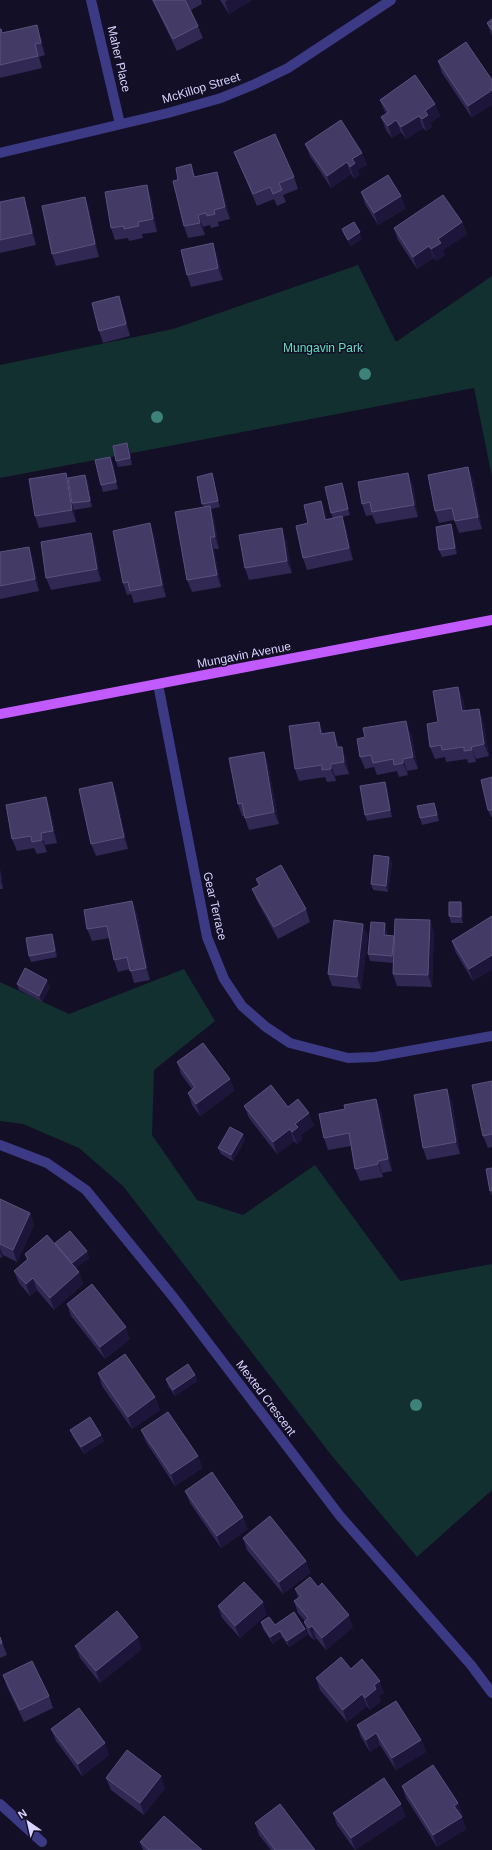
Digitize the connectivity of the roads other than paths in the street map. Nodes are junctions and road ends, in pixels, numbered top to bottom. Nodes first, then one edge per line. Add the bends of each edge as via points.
1 (91, 0) edge
2 (391, 0) edge
3 (120, 124) junction
4 (0, 153) edge
5 (492, 620) edge
6 (158, 684) junction
7 (0, 714) edge
8 (492, 1036) edge
9 (0, 1145) edge
10 (492, 1693) edge
11 (0, 1804) edge
12 (42, 1842) dead end

1 - 3 street, Maher Place
2 - 3 street, McKillop Street via 288,68 255,84 221,98
3 - 4 street, McKillop Street
5 - 6 main road, Mungavin Avenue
6 - 7 main road, Mungavin Avenue
6 - 8 street, Gear Terrace via 207,937 224,978 242,1006 290,1043 348,1058 375,1057
9 - 10 street, Mexted Crescent via 46,1163 86,1190 174,1298 340,1516 471,1665
11 - 12 street

